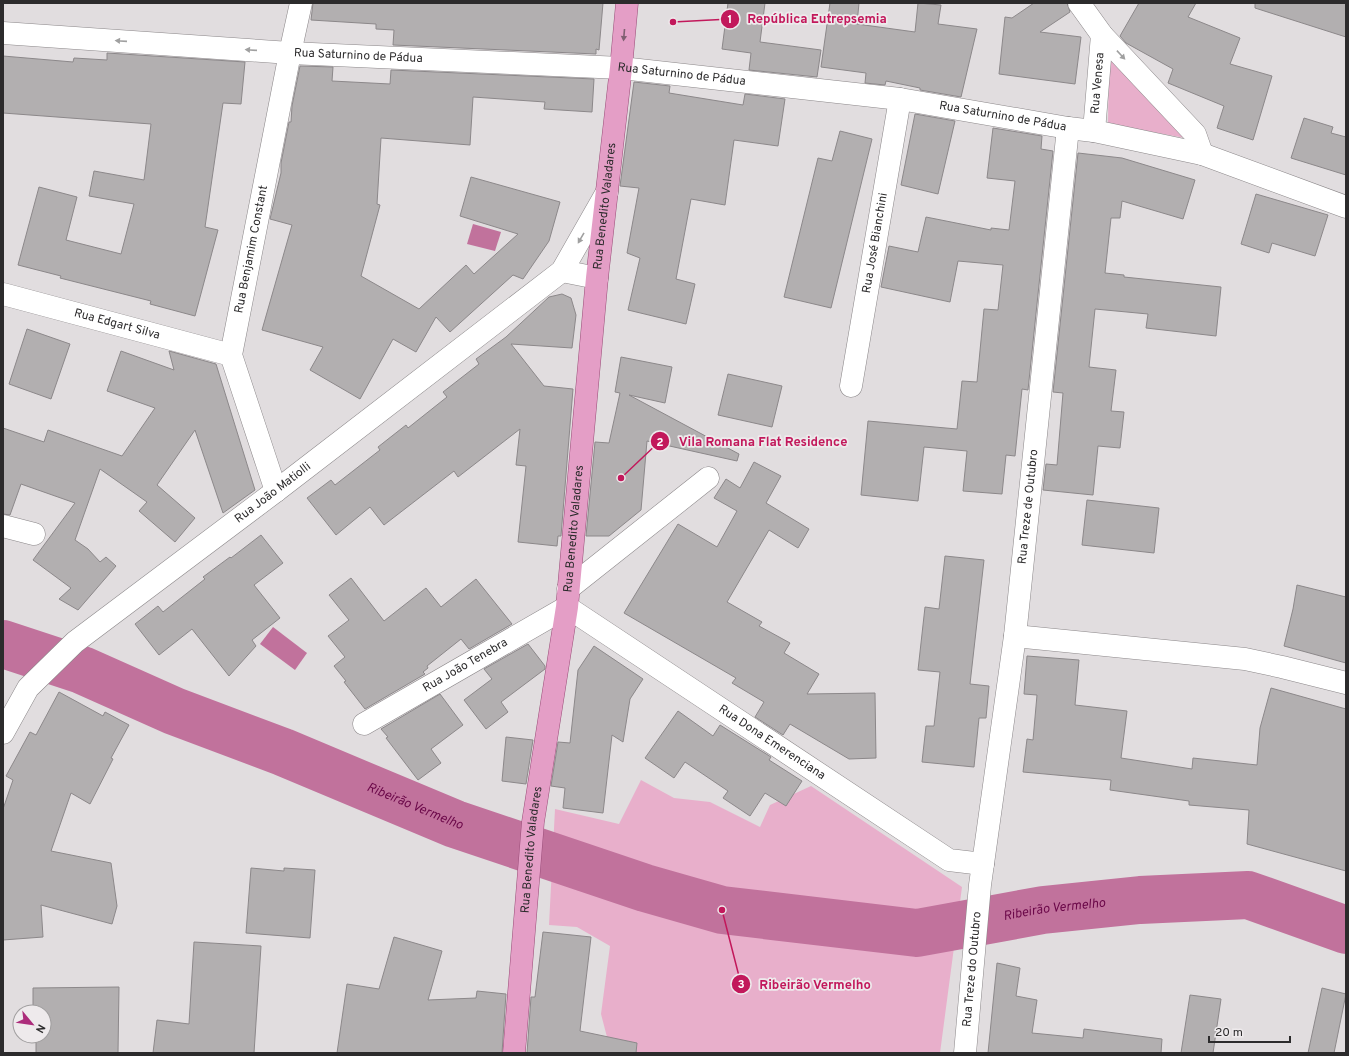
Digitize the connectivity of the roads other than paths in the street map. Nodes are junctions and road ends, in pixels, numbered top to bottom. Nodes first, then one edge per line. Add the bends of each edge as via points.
1 (301, 3) edge
2 (627, 3) edge
3 (1079, 3) edge
4 (3, 33) edge
5 (1102, 35) junction
6 (290, 53) junction
7 (621, 68) junction
8 (900, 99) junction
9 (1068, 128) junction
10 (1094, 131) junction
11 (1202, 154) junction
12 (607, 192) junction
13 (1346, 207) edge
14 (562, 271) junction
15 (597, 278) junction
16 (3, 294) edge
17 (231, 355) junction
18 (851, 386) dead end
19 (708, 478) dead end
20 (276, 491) junction
21 (3, 526) edge
22 (34, 534) dead end
23 (568, 598) junction
24 (1016, 636) junction
25 (1346, 683) edge
26 (364, 724) dead end
27 (3, 733) edge
28 (981, 874) junction
29 (514, 1053) edge
30 (965, 1053) edge

1 - 6 street, Rua Benjamim Constant
2 -> 7 main road, Rua Benedito Valadares
3 - 5 street
6 -> 4 street, Rua Saturnino de Pádua
5 - 10 street, Rua Venesa
5 -> 11 street via 1195,134
6 - 7 street, Rua Saturnino de Pádua
6 - 17 street, Rua Benjamim Constant
7 - 8 street, Rua Saturnino de Pádua
7 - 12 main road, Rua Benedito Valadares
8 - 9 street, Rua Saturnino de Pádua
8 - 18 street, Rua José Bianchini
9 - 10 street, Rua Saturnino de Pádua
9 - 24 street, Rua Treze de Outubro
10 - 11 street, Rua Saturnino de Pádua
11 - 13 street, Rua Saturnino de Pádua
12 -> 14 street, Rua João Matiolli
12 - 15 main road, Rua Benedito Valadares
14 - 15 street
14 - 20 street, Rua João Matiolli
15 - 23 main road, Rua Benedito Valadares
16 - 17 street, Rua Edgart Silva
17 - 20 street, Rua Benjamim Constant
19 - 23 street, Rua João Tenebra
20 - 27 street, Rua João Matiolli via 74,642 28,688
21 - 22 street
23 - 26 street, Rua João Tenebra
23 - 28 street, Rua Dona Emerenciana via 949,860
23 - 29 main road, Rua Benedito Valadares via 533,822
24 - 25 street via 1245,659
24 - 28 street, Rua Treze de Outubro
28 - 30 street, Rua Treze do Outubro

